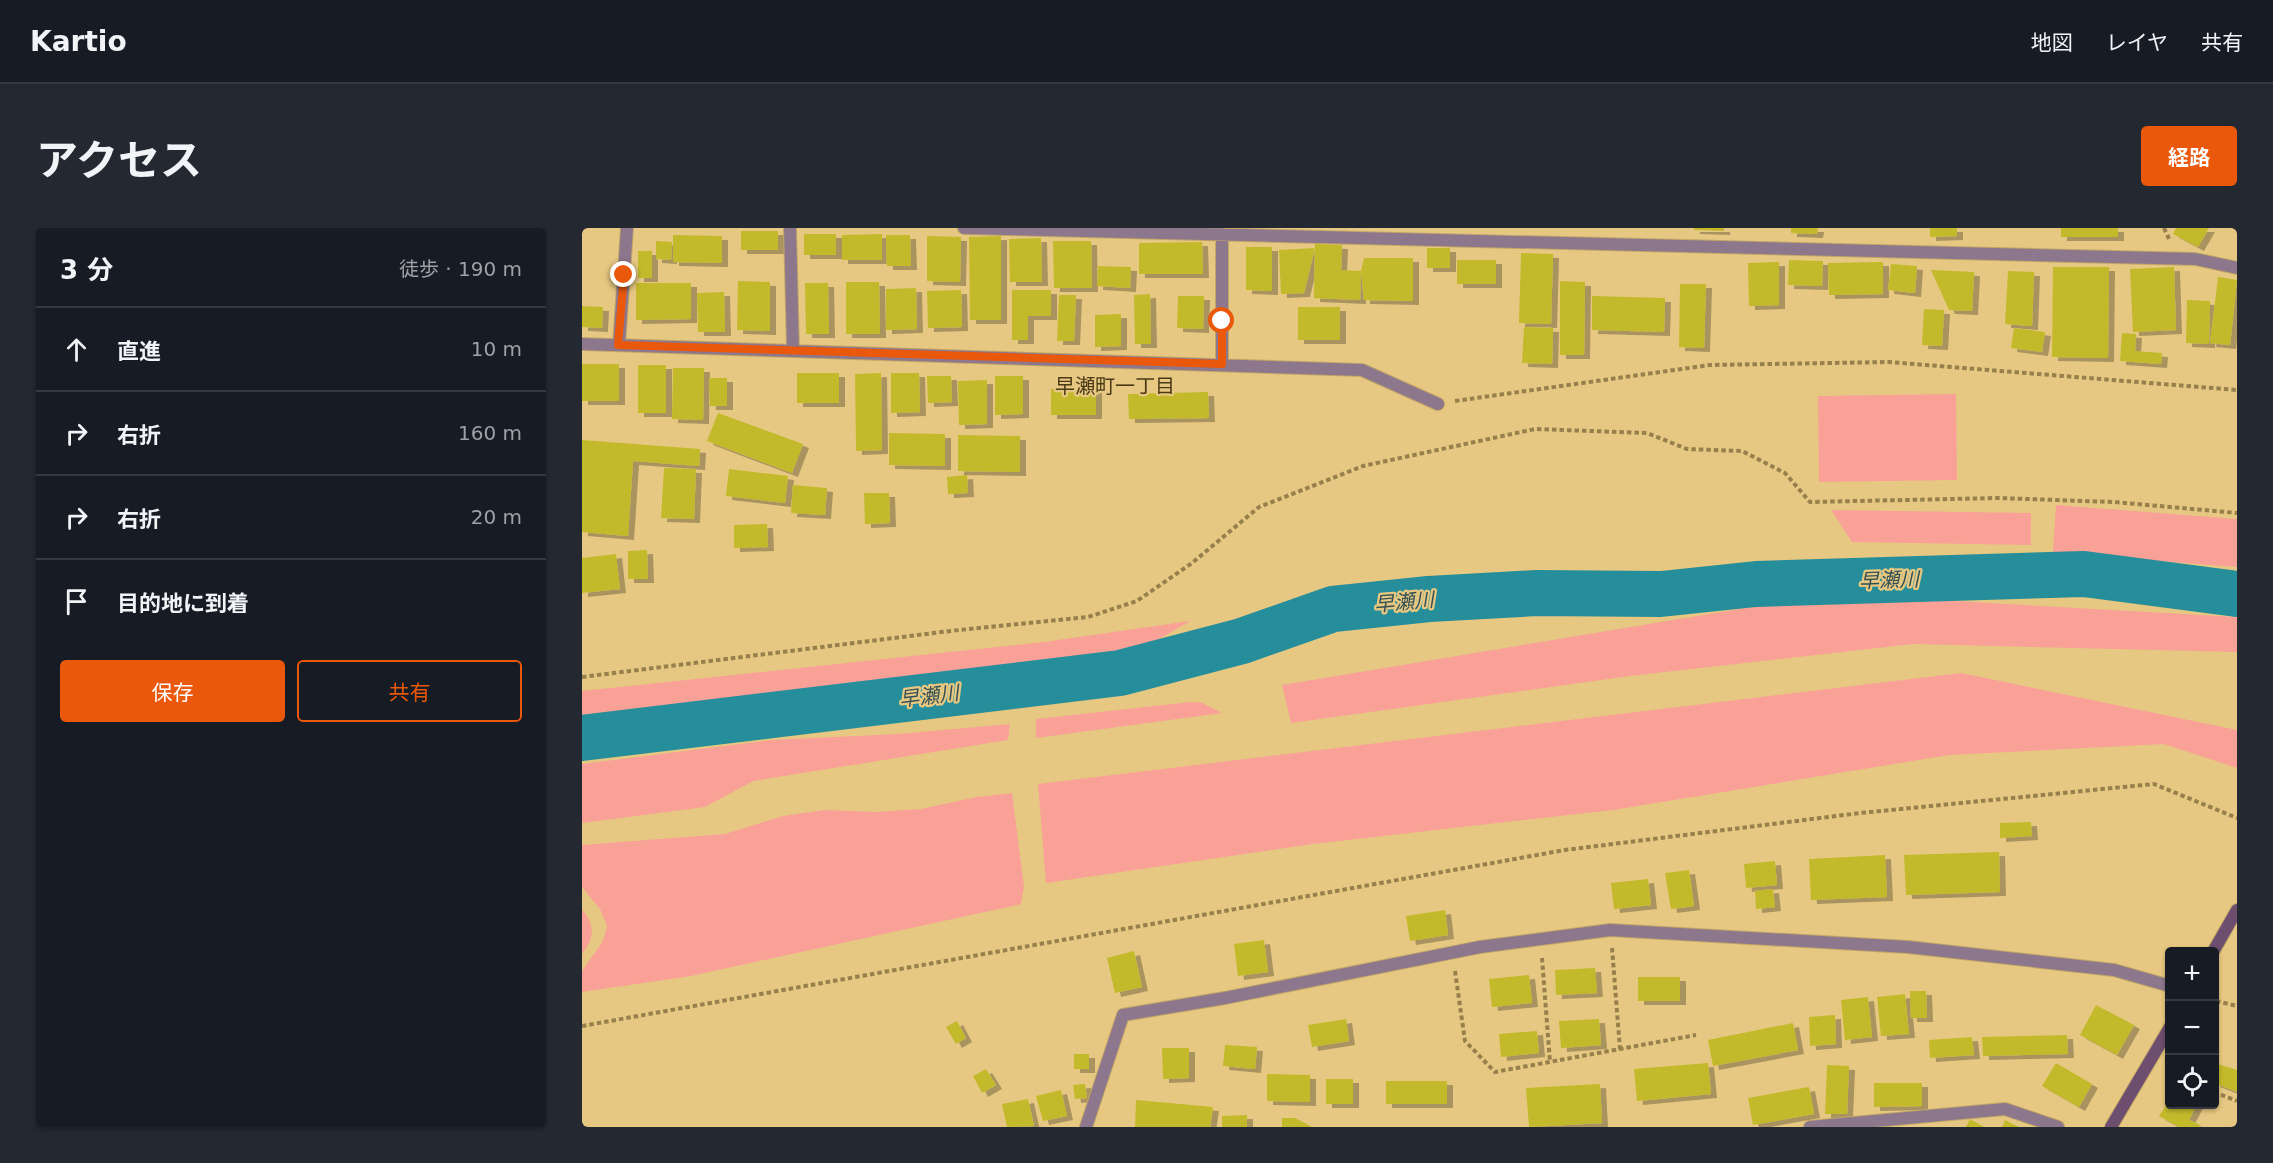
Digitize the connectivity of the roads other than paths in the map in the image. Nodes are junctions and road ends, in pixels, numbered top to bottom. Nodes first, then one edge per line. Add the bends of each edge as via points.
1 (627, 228) edge
2 (790, 228) edge
3 (964, 228) edge
4 (1347, 233) edge
5 (1222, 234) junction
6 (2237, 268) edge
7 (582, 344) edge
8 (618, 345) junction
9 (793, 350) junction
10 (1222, 364) junction
11 (1438, 404) road end
12 (2237, 910) edge
13 (2215, 947) edge
14 (2165, 985) edge
15 (2165, 1034) edge
16 (1086, 1127) edge
17 (1810, 1127) edge
18 (2058, 1127) edge
19 (2111, 1127) edge

1 - 8 street
2 - 9 street
3 - 5 street
4 - 5 street
4 - 6 street via 2187,258
5 - 10 street
7 - 8 street
8 - 9 street
9 - 10 street
10 - 11 street via 1362,370
12 - 13 street
14 - 16 street via 2114,970 1908,947 1610,930 1541,939 1452,952 1123,1015
15 - 19 street
17 - 18 street via 2005,1109

